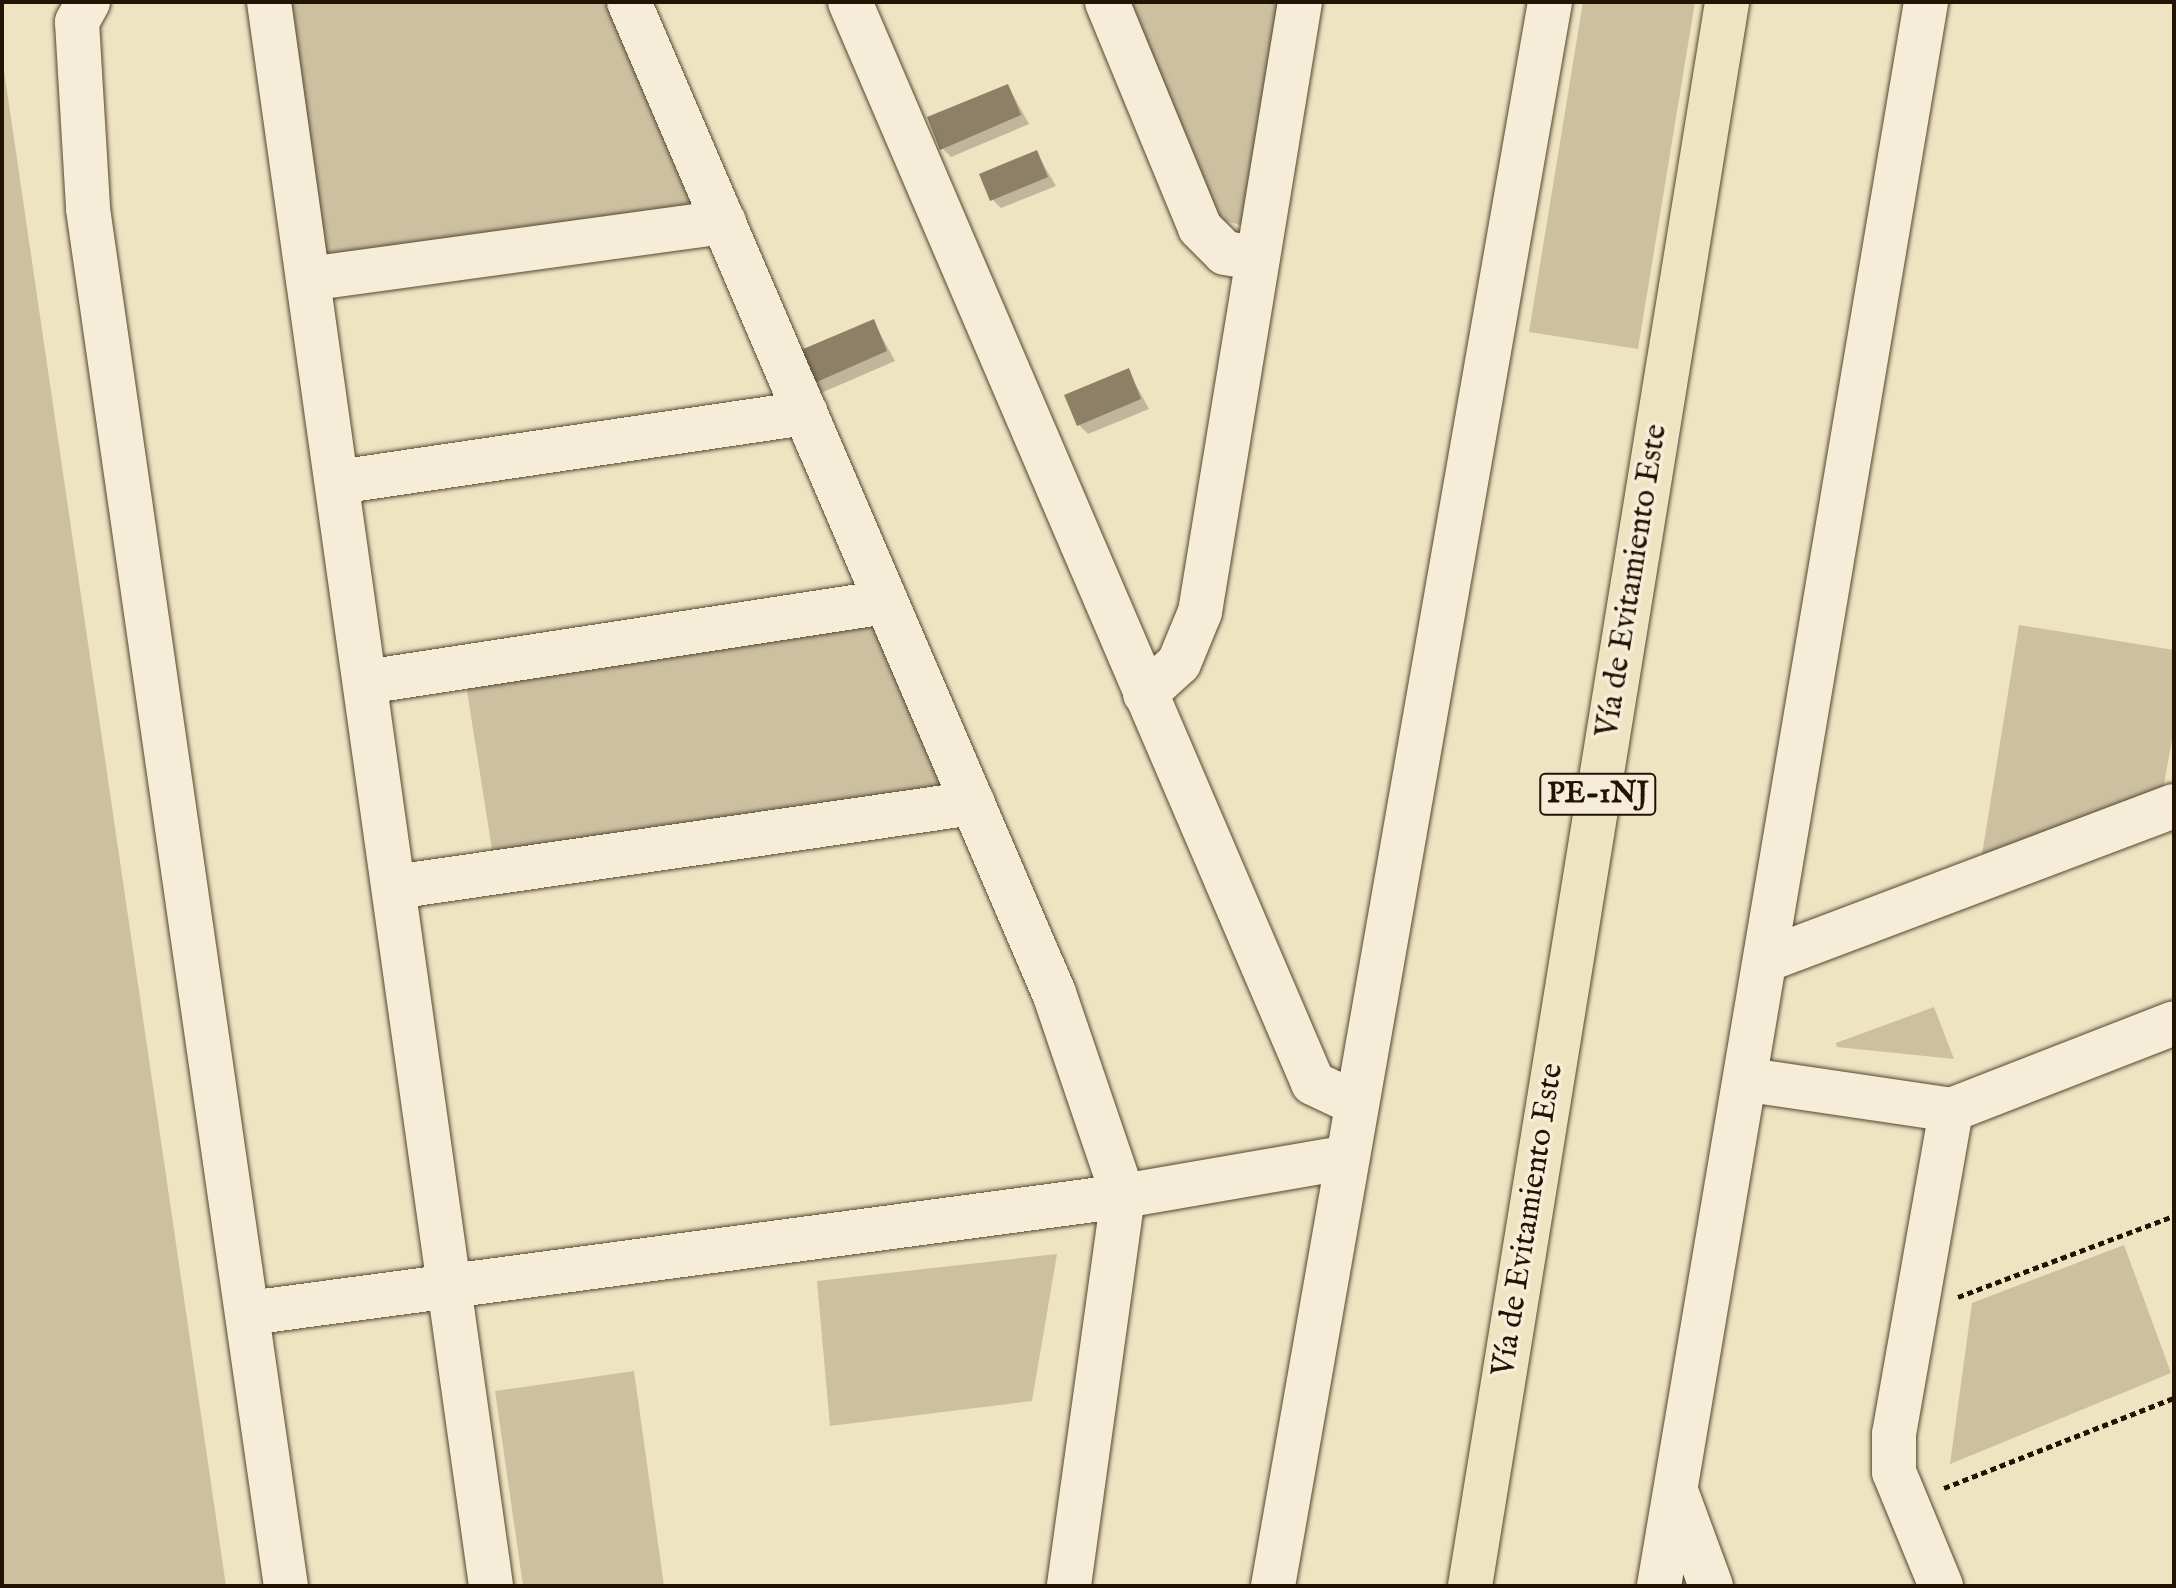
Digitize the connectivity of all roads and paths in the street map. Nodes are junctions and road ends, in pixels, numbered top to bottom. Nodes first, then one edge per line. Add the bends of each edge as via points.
1 (88, 2) edge
2 (269, 2) edge
3 (629, 2) edge
4 (850, 2) edge
5 (1107, 2) edge
6 (1300, 2) edge
7 (1550, 2) edge
8 (1727, 2) edge
9 (1926, 2) edge
10 (724, 222) junction
11 (1258, 258) junction
12 (308, 279) junction
13 (806, 413) junction
14 (338, 482) junction
15 (886, 602) junction
16 (366, 682) junction
17 (1145, 694) junction
18 (973, 803) junction
19 (2174, 806) edge
20 (395, 887) junction
21 (1769, 959) junction
22 (2174, 1023) edge
23 (1749, 1080) junction
24 (1353, 1102) junction
25 (1951, 1110) junction
26 (1342, 1158) junction
27 (1123, 1196) junction
28 (2174, 1216) edge
29 (453, 1287) junction
30 (249, 1313) junction
31 (1912, 1315) junction
32 (2174, 1398) edge
33 (1676, 1490) junction
34 (1907, 1502) junction
35 (286, 1586) edge
36 (491, 1586) edge
37 (1069, 1586) edge
38 (1273, 1586) edge
39 (1470, 1586) edge
40 (1659, 1586) edge
41 (1711, 1586) edge
42 (1941, 1586) edge

1 - 30 street via 77,22 88,209 120,397
2 - 12 street
3 - 10 street
4 - 17 street
5 - 11 street via 1206,238 1225,253
6 - 11 street
7 - 24 street
8 - 39 highway, Vía de Evitamiento Este / PE-1NJ
9 - 21 street
10 - 12 street
10 - 13 street
11 - 17 street via 1200,612 1179,663
12 - 14 street
13 - 14 street
13 - 15 street
14 - 16 street
15 - 16 street
15 - 18 street
16 - 20 street
17 - 24 street via 1313,1083
18 - 20 street
18 - 27 street via 1054,993
19 - 21 street
20 - 29 street
21 - 23 street
22 - 25 street
23 - 25 street
23 - 33 street
24 - 26 street
25 - 31 street
26 - 27 street
26 - 38 street
27 - 29 street
27 - 37 street
28 - 31 path
29 - 30 street
29 - 36 street
30 - 35 street
31 - 34 street via 1894,1434 1894,1472
32 - 34 path
33 - 40 street
33 - 41 street
34 - 42 street

